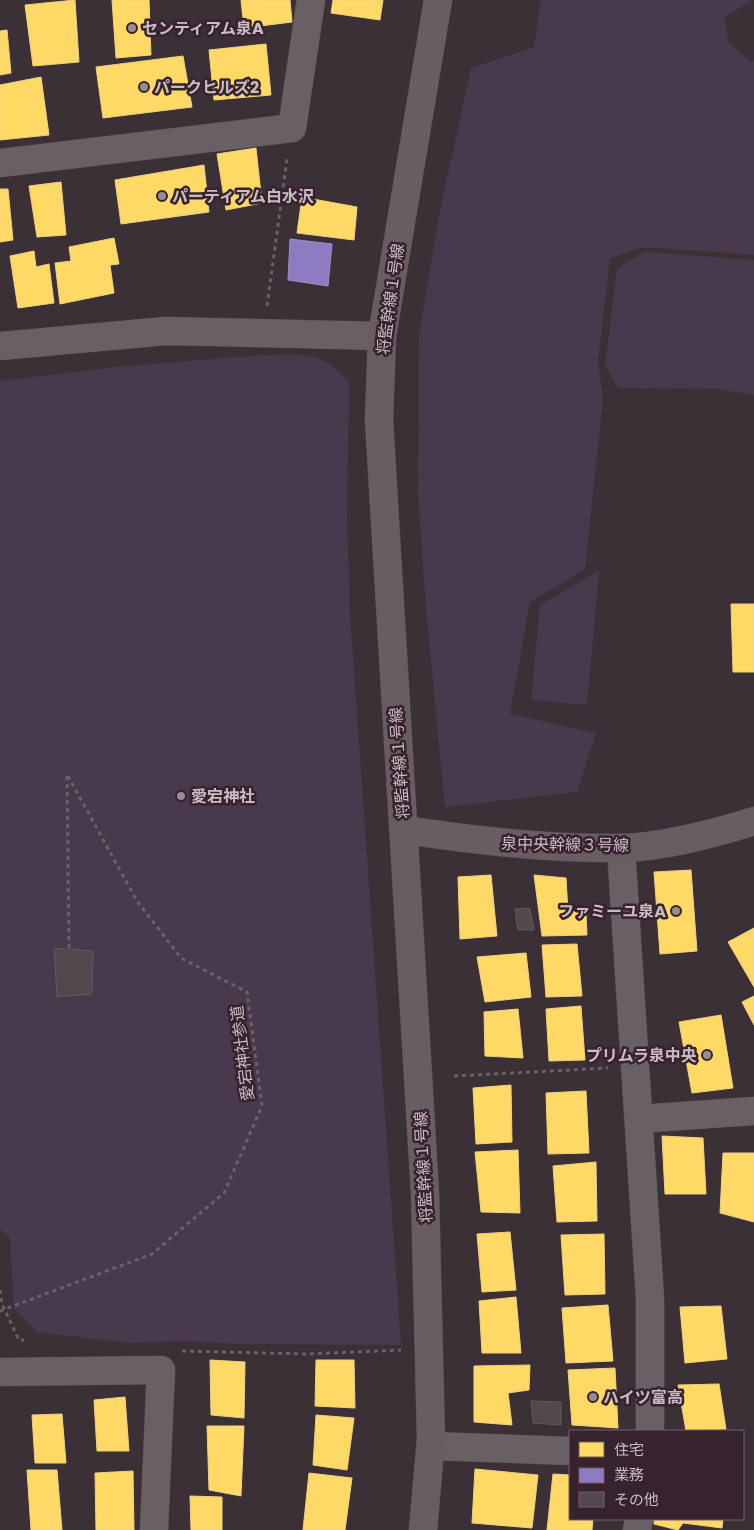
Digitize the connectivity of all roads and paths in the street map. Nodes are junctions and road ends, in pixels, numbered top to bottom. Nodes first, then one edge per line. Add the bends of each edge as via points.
1 (311, 0) edge
2 (438, 0) edge
3 (292, 128) junction
4 (0, 163) edge
5 (263, 334) junction
6 (382, 336) junction
7 (0, 346) edge
8 (754, 821) edge
9 (404, 830) junction
10 (621, 848) junction
11 (70, 949) dead end
12 (636, 1067) junction
13 (454, 1076) dead end
14 (754, 1112) edge
15 (639, 1119) junction
16 (0, 1290) edge
17 (5, 1309) junction
18 (0, 1311) edge
19 (28, 1341) dead end
20 (407, 1350) dead end
21 (173, 1351) dead end
22 (0, 1372) edge
23 (650, 1430) edge
24 (431, 1446) junction
25 (569, 1451) edge
26 (154, 1530) edge
27 (422, 1530) edge

1 - 3 street
2 - 6 street, 将監幹線１号線
3 - 4 street
3 - 5 path
5 - 6 street
5 - 7 street via 166,331
6 - 9 street, 将監幹線１号線 via 379,420
8 - 10 street, 泉中央幹線３号線 via 706,836
9 - 10 street, 泉中央幹線３号線 via 505,844
9 - 24 street, 将監幹線１号線 via 425,1194
10 - 12 street
11 - 17 path, 愛宕神社参道 via 68,774 137,900 180,958 247,992 262,1106 224,1193 152,1254
12 - 13 path
12 - 15 street
14 - 15 street
15 - 23 street via 650,1298
16 - 17 path
17 - 18 path, 愛宕神社参道
17 - 19 path via 19,1340
20 - 21 path via 306,1354
22 - 26 street via 161,1370
24 - 25 street
24 - 27 street, 将監幹線１号線

